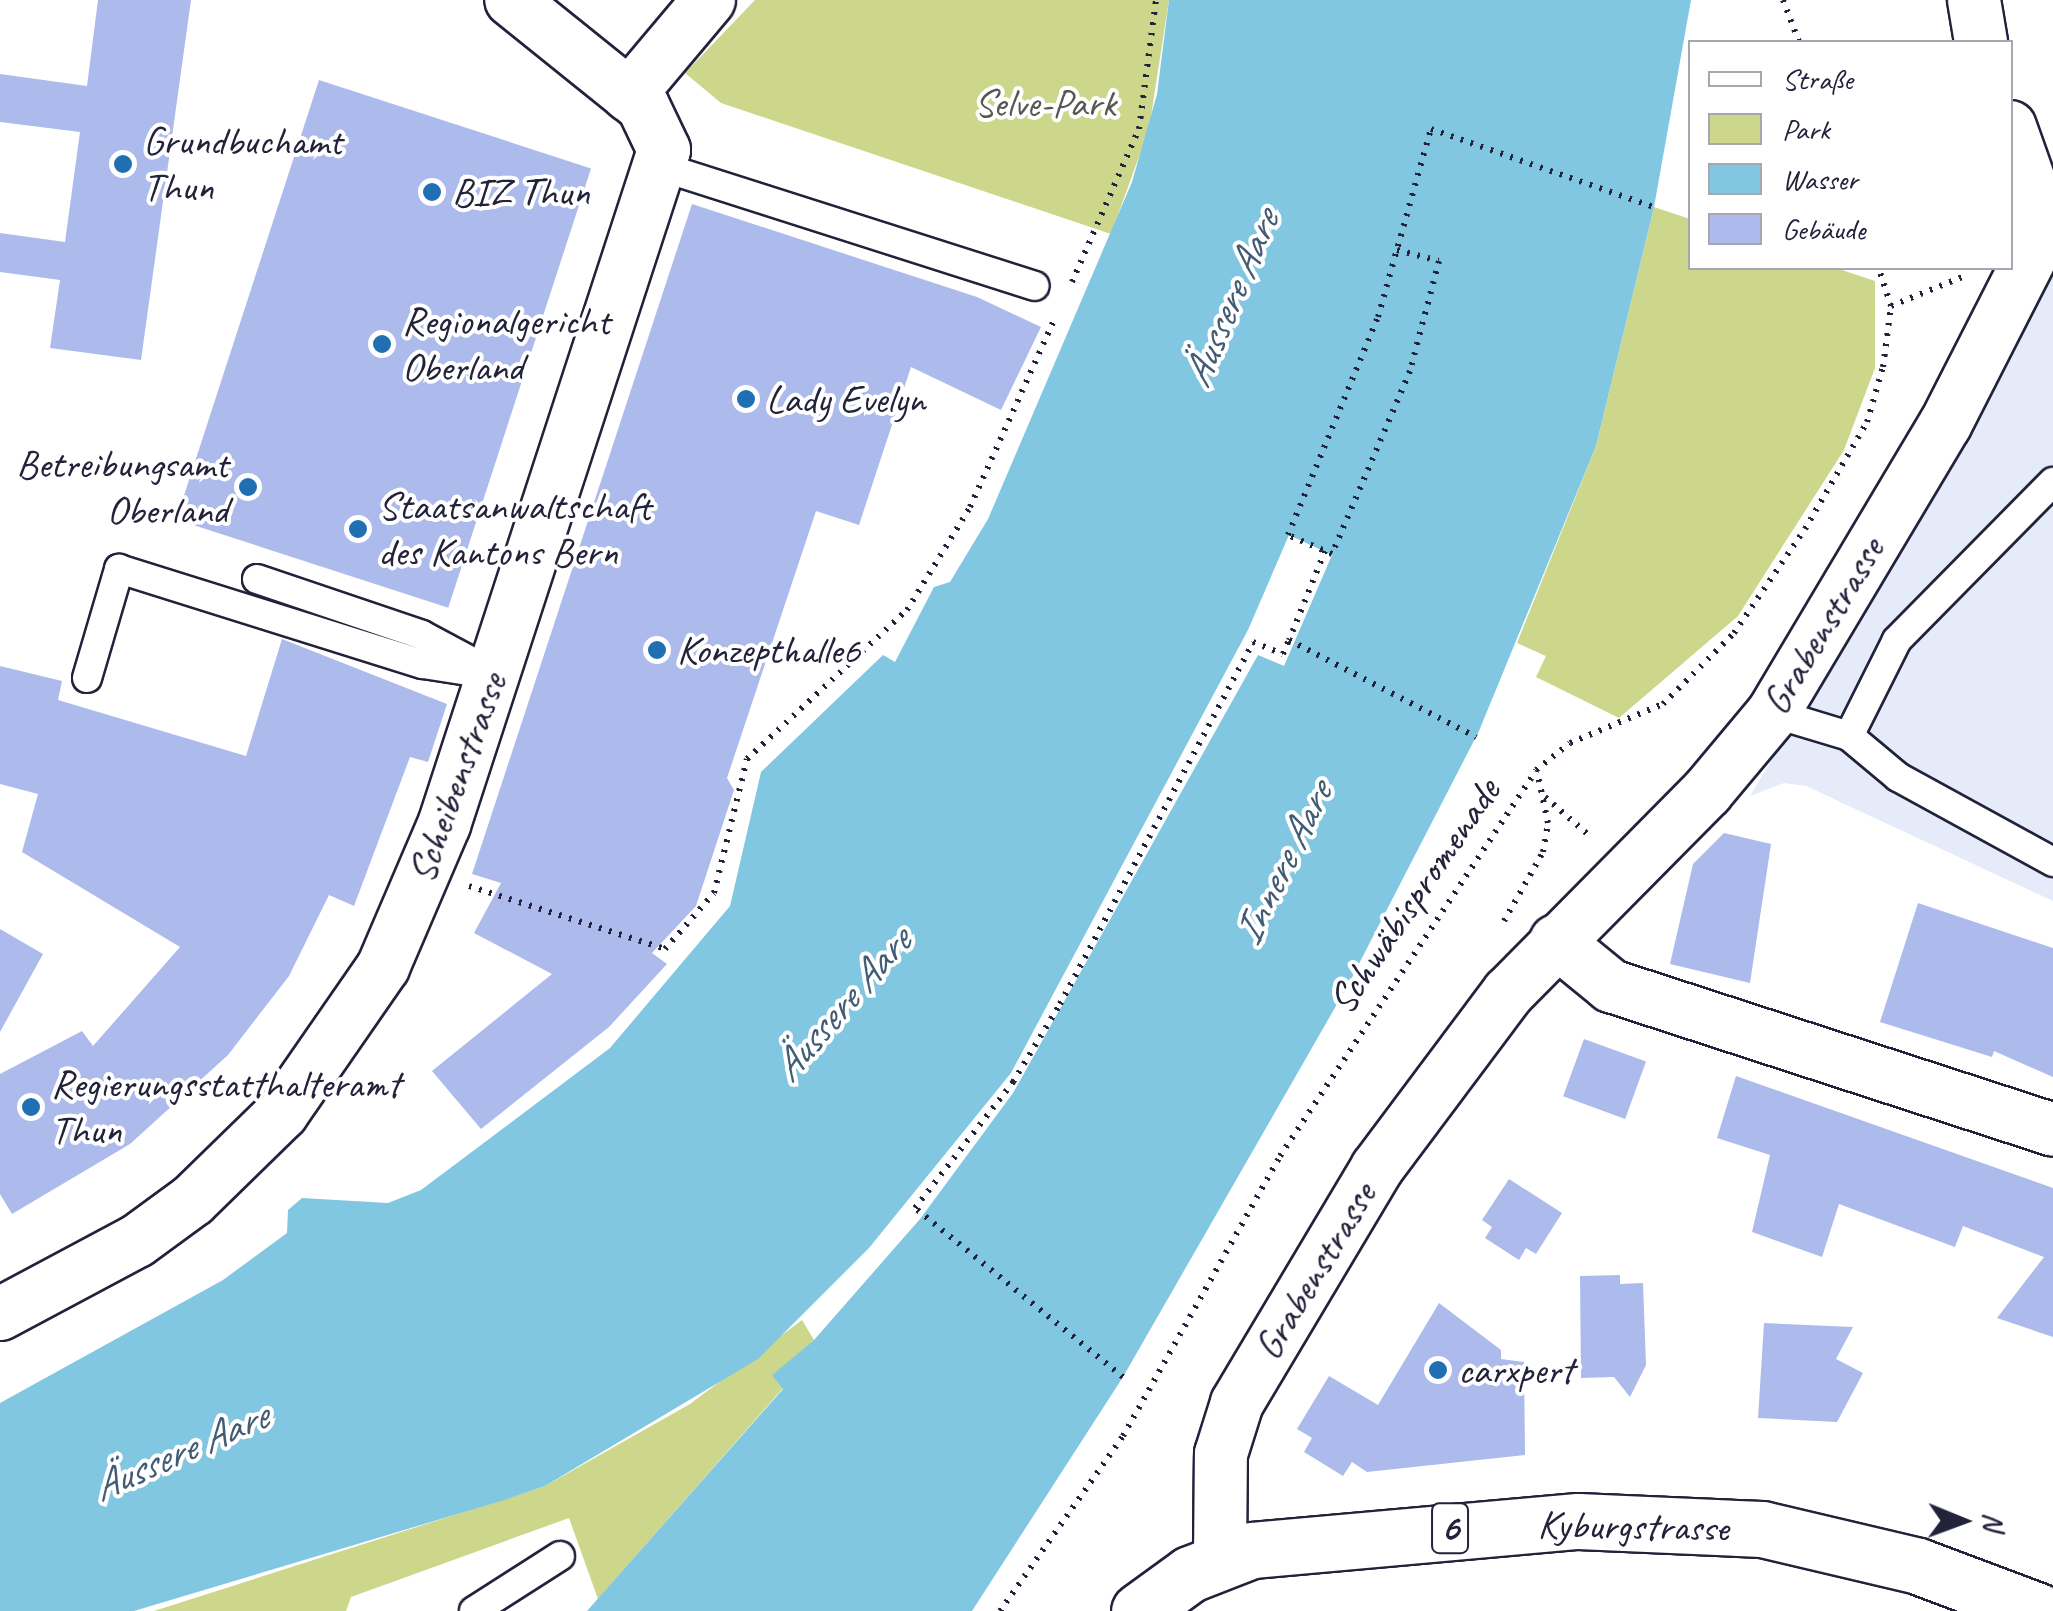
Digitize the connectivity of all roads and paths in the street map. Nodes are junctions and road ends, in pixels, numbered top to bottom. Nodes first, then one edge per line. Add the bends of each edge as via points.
1 (511, 0) edge
2 (709, 0) edge
3 (1156, 0) edge
4 (1974, 0) edge
5 (1787, 2) edge
6 (1799, 40) edge
7 (1981, 40) edge
8 (629, 94) junction
9 (2013, 135) edge
10 (662, 167) junction
11 (1654, 207) dead end
12 (1397, 250) junction
13 (1880, 270) edge
14 (1970, 274) dead end
15 (1034, 286) dead end
16 (1069, 287) dead end
17 (1062, 303) dead end
18 (1891, 306) junction
19 (2053, 482) edge
20 (1326, 551) junction
21 (257, 579) dead end
22 (1292, 641) junction
23 (495, 674) junction
24 (87, 678) dead end
25 (1773, 713) junction
26 (1848, 736) junction
27 (1476, 737) dead end
28 (1536, 770) junction
29 (1544, 796) junction
30 (1580, 825) dead end
31 (2053, 862) edge
32 (425, 871) junction
33 (1496, 936) dead end
34 (1556, 941) junction
35 (2053, 1130) edge
36 (0, 1314) edge
37 (1123, 1377) dead end
38 (560, 1556) dead end
39 (1220, 1560) junction
40 (474, 1611) edge
41 (1000, 1611) edge
42 (1138, 1611) edge
43 (2038, 1611) edge

1 - 8 street
2 - 8 street
3 - 16 path via 1139,130
4 - 7 street
5 - 6 path
8 - 10 street via 661,134
9 - 25 street, Grabenstrasse via 2033,192 2035,248 1945,425
10 - 15 lane
10 - 23 street, Scheibenstrasse
11 - 12 path via 1432,129
12 - 20 path via 1288,535
12 - 20 path via 1439,260 1410,370 1332,554
13 - 18 path, Schwäbispromenade
14 - 18 path
17 - 32 path via 940,559 907,610 747,759 714,892 665,949
18 - 28 path, Schwäbispromenade via 1866,422 1734,633 1663,704 1570,743
19 - 26 lane via 1897,640
20 - 22 path
21 - 23 lane via 422,635
22 - 27 path
22 - 37 path via 1283,654 1253,642 1032,1051 915,1208
23 - 24 lane via 422,664 119,569
23 - 32 street, Scheibenstrasse
25 - 26 lane
25 - 34 street, Grabenstrasse via 1707,792
26 - 31 lane via 1898,777
28 - 29 path
28 - 41 path, Schwäbispromenade via 1280,1156 1123,1436
29 - 30 path
29 - 33 path via 1543,852
32 - 36 street, Scheibenstrasse via 360,1007 240,1157 137,1241
34 - 35 street via 1612,986
34 - 39 street, Grabenstrasse via 1470,1038 1377,1168 1237,1403 1222,1454
38 - 40 lane
39 - 42 main road, 6
39 - 43 main road, Kyburgstrasse / 6 via 1281,1545 1471,1526 1684,1524 1828,1543

